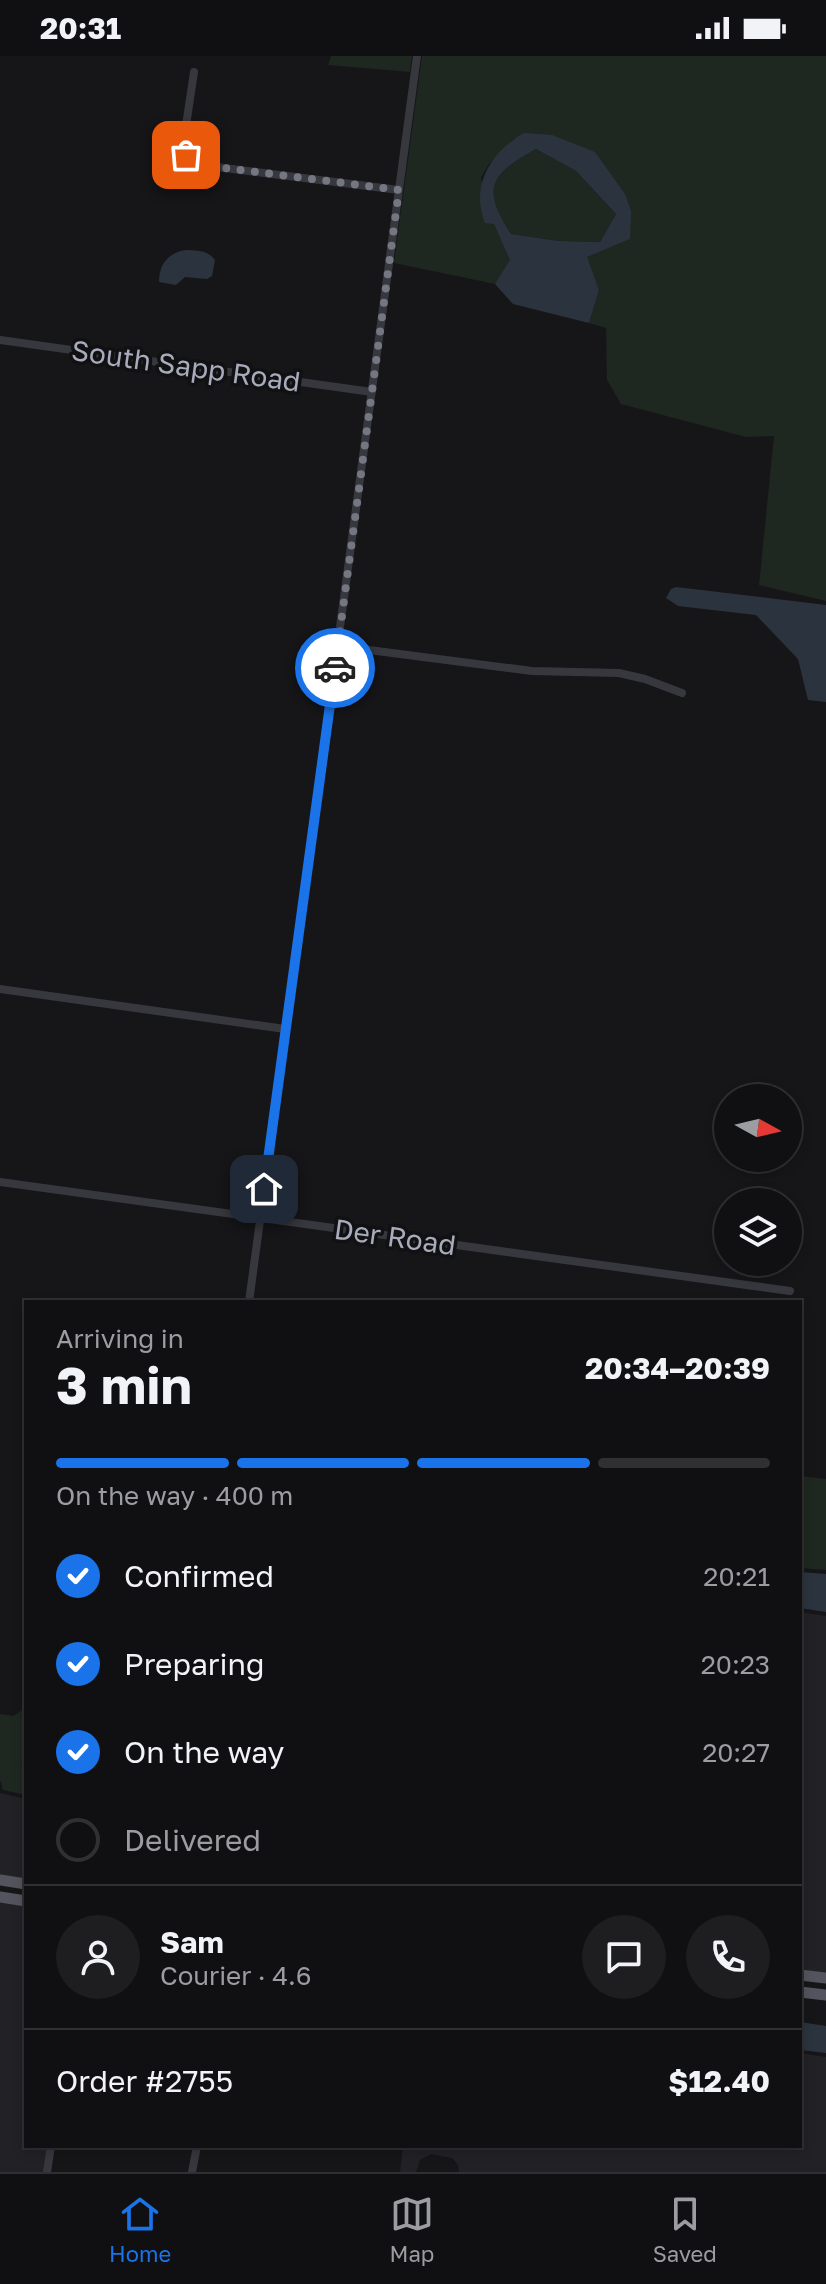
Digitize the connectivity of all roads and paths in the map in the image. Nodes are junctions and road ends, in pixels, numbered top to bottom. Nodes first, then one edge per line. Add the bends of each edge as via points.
1 (417, 56) edge
2 (194, 72) dead end
3 (399, 190) junction
4 (0, 340) edge
5 (372, 392) junction
6 (338, 646) junction
7 (682, 693) dead end
8 (0, 989) edge
9 (285, 1029) junction
10 (0, 1182) edge
11 (260, 1218) junction
12 (790, 1291) dead end
13 (249, 1300) edge
14 (0, 1880) edge
15 (24, 1884) edge
16 (0, 1897) edge
17 (24, 1901) edge
18 (802, 1975) edge
19 (826, 1978) edge
20 (802, 1992) edge
21 (826, 1995) edge
22 (51, 2148) edge
23 (197, 2148) edge
24 (47, 2172) edge
25 (192, 2172) edge

1 - 3 street
2 - 3 street via 184,139 186,155 194,161
3 - 5 street
4 - 5 street, South Sapp Road
5 - 6 street
6 - 7 street via 532,671 619,673
6 - 9 street
8 - 9 street
9 - 11 street
10 - 11 street, Der Road
11 - 12 street, Der Road
11 - 13 street
14 - 15 main road
16 - 17 main road
18 - 19 main road
20 - 21 main road
22 - 24 street
23 - 25 street

